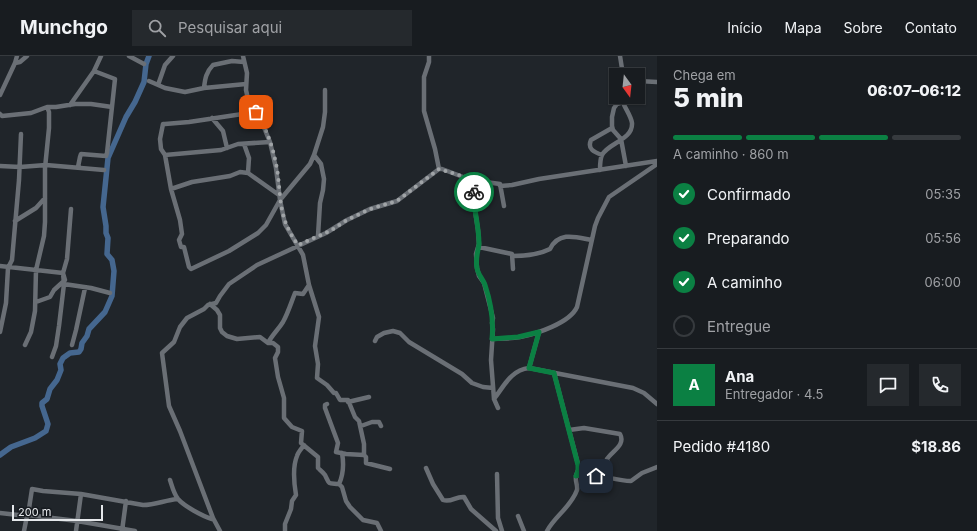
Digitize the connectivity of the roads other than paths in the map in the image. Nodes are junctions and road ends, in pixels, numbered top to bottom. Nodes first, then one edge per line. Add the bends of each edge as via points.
1 (17, 56) edge
2 (27, 56) edge
3 (101, 56) edge
4 (129, 56) edge
5 (173, 56) edge
6 (243, 56) edge
7 (429, 56) edge
8 (620, 56) edge
9 (231, 58) edge
10 (244, 62) junction
11 (15, 63) junction
12 (144, 64) dead end
13 (622, 68) edge
14 (94, 71) junction
15 (149, 81) dead end
16 (645, 81) edge
17 (657, 82) edge
18 (246, 84) junction
19 (158, 85) junction
20 (204, 88) junction
21 (325, 90) dead end
22 (0, 95) edge
23 (617, 104) edge
24 (624, 104) edge
25 (70, 105) junction
26 (47, 107) junction
27 (112, 107) junction
28 (256, 112) junction
29 (0, 114) edge
30 (212, 118) junction
31 (612, 128) junction
32 (21, 134) dead end
33 (622, 140) junction
34 (270, 142) junction
35 (244, 144) junction
36 (227, 148) junction
37 (165, 155) junction
38 (314, 155) junction
39 (602, 155) junction
40 (657, 163) edge
41 (46, 165) junction
42 (0, 166) edge
43 (626, 166) junction
44 (20, 167) junction
45 (78, 167) junction
46 (439, 169) junction
47 (104, 170) dead end
48 (600, 170) junction
49 (248, 173) junction
50 (465, 177) junction
51 (500, 186) junction
52 (171, 189) junction
53 (279, 197) junction
54 (45, 198) junction
55 (504, 206) dead end
56 (71, 209) dead end
57 (15, 221) junction
58 (318, 236) junction
59 (591, 240) junction
60 (479, 244) junction
61 (298, 245) junction
62 (513, 256) junction
63 (0, 266) edge
64 (8, 268) junction
65 (513, 269) dead end
66 (36, 270) junction
67 (63, 273) junction
68 (64, 284) junction
69 (309, 285) junction
70 (85, 288) junction
71 (110, 293) dead end
72 (36, 302) junction
73 (210, 304) junction
74 (0, 332) edge
75 (539, 332) junction
76 (492, 339) junction
77 (375, 341) dead end
78 (268, 343) junction
79 (25, 345) dead end
80 (72, 345) dead end
81 (52, 357) dead end
82 (529, 368) junction
83 (554, 373) junction
84 (493, 388) junction
85 (369, 397) dead end
86 (494, 399) junction
87 (348, 402) junction
88 (327, 404) dead end
89 (657, 404) edge
90 (498, 408) dead end
91 (361, 426) junction
92 (382, 426) dead end
93 (569, 430) junction
94 (304, 445) junction
95 (342, 453) junction
96 (364, 454) junction
97 (657, 467) edge
98 (426, 468) dead end
99 (390, 469) dead end
100 (497, 474) dead end
101 (576, 476) junction
102 (611, 478) junction
103 (170, 480) dead end
104 (339, 484) junction
105 (81, 494) junction
106 (178, 499) junction
107 (126, 501) junction
108 (0, 513) edge
109 (27, 516) junction
110 (518, 516) dead end
111 (213, 518) junction
112 (77, 521) junction
113 (122, 530) edge
114 (24, 531) edge
115 (76, 531) edge
116 (135, 531) edge
117 (220, 531) edge
118 (285, 531) edge
119 (381, 531) edge
120 (496, 531) edge
121 (502, 531) edge
122 (524, 531) edge
123 (548, 531) edge

1 - 11 street
2 - 11 street
3 - 14 street
4 - 12 street
5 - 19 street via 165,65
6 - 10 street
7 - 46 street via 424,81 424,111
8 - 13 street
9 - 10 street
9 - 20 street via 213,65 207,73
10 - 18 street
11 - 22 street
14 - 25 street
14 - 27 street via 115,78
15 - 19 street
16 - 17 street
18 - 20 street
18 - 28 street via 248,98
19 - 20 street via 185,92
21 - 38 street via 326,112
23 - 31 street via 612,117
24 - 33 street via 632,125
25 - 26 street
25 - 27 street
26 - 29 street via 12,116
26 - 41 street via 50,128
27 - 45 street via 107,155 82,154
28 - 30 street
28 - 34 street
30 - 36 street via 223,131
30 - 37 street via 163,124 160,139
31 - 33 street
31 - 39 street via 591,140 589,145 592,150
32 - 44 street
33 - 39 street
33 - 43 street
34 - 35 street
34 - 53 street via 278,176
35 - 36 street
35 - 49 street via 249,158
36 - 37 street
37 - 52 street
38 - 53 street via 310,164
38 - 58 street via 321,164 324,179
39 - 48 street
40 - 43 street
40 - 59 street via 610,197 598,218
41 - 44 street
41 - 45 street
41 - 54 street
42 - 44 street
43 - 48 street
44 - 57 street
45 - 47 street
46 - 50 street
46 - 58 street via 397,201 370,209
48 - 51 street
49 - 52 street via 240,172
49 - 53 street
50 - 51 street
50 - 60 street via 471,184 476,200 474,204
51 - 55 street
52 - 53 street via 180,220 182,234 179,240 192,269 258,233 266,225
53 - 61 street via 285,224
54 - 57 street via 36,208
54 - 66 street via 44,236
56 - 67 street via 67,259
57 - 64 street via 12,260
58 - 61 street
59 - 62 street via 566,236 553,242 550,249 536,255
59 - 75 street via 576,310
60 - 62 street via 479,247
60 - 76 street via 476,254 477,268 492,310
61 - 69 street via 306,265
61 - 73 street via 257,264 229,284 216,302
62 - 65 street
63 - 64 street
64 - 66 street
64 - 74 street via 6,303
66 - 67 street
66 - 72 street
67 - 68 street
67 - 72 street via 65,280 50,297
68 - 70 street
68 - 81 street via 57,339
69 - 78 street via 303,294 295,293 288,313
69 - 87 street via 319,317 315,346 317,378 336,393 340,400 347,399
70 - 71 street
70 - 80 street
72 - 79 street via 31,332
73 - 78 street via 220,315 220,328 227,336 237,339 260,337
73 - 111 street via 187,318 174,342 161,356 169,406
75 - 76 street
75 - 82 street
76 - 84 street
77 - 84 street via 384,333 400,333 409,342 462,374 472,383
78 - 94 street via 274,343 278,347 275,358 284,398 284,418 292,427 302,431 301,443
82 - 83 street
82 - 86 street via 510,376
83 - 89 street via 633,388
83 - 93 street
84 - 86 street
85 - 87 street
86 - 90 street
87 - 91 street
88 - 95 street via 325,408 338,443 336,452
91 - 92 street via 376,422
91 - 96 street
93 - 101 street via 578,465
93 - 102 street via 584,428 620,434 620,444 607,459
94 - 104 street via 318,458 318,468 324,473 327,482
94 - 118 street via 297,455 294,474 296,495 292,501
95 - 96 street
95 - 104 street via 344,465
96 - 99 street via 367,463
97 - 102 street via 631,481
98 - 120 street via 433,484 446,502 464,497 471,509
100 - 121 street via 498,518
101 - 102 street via 587,473
101 - 123 street via 576,491
103 - 106 street
104 - 119 street via 350,507 363,520 377,523
105 - 107 street
105 - 109 street via 43,492 32,488
105 - 112 street
106 - 107 street via 152,505
106 - 111 street
107 - 113 street
108 - 109 street
109 - 112 street
109 - 114 street
110 - 122 street
111 - 117 street
112 - 113 street
112 - 115 street
113 - 116 street

